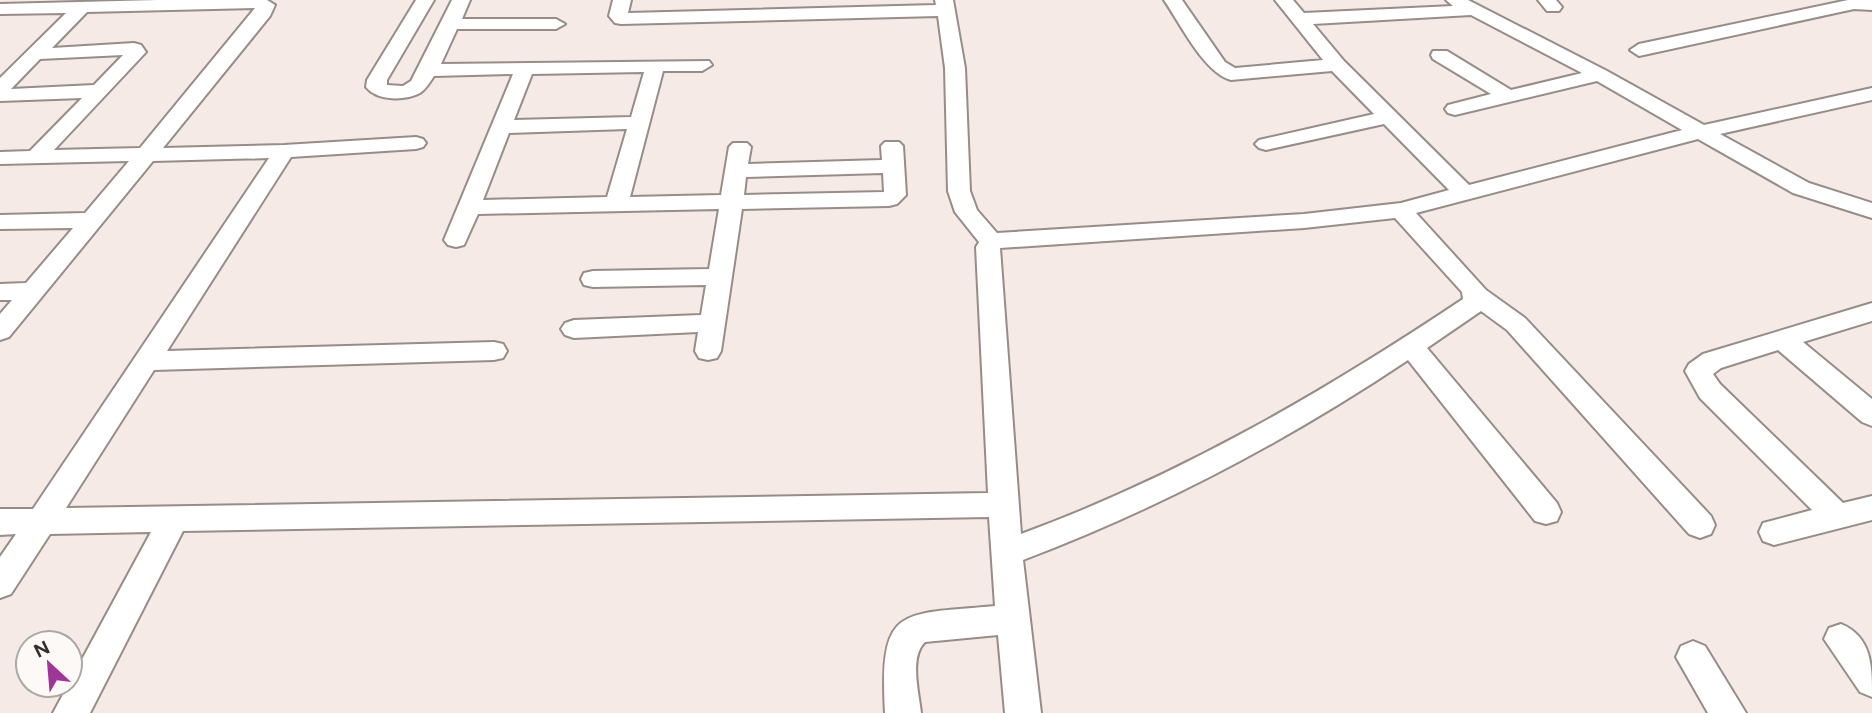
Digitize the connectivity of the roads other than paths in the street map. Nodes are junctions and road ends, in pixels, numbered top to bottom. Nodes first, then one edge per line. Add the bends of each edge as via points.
1 (425, 0) edge
2 (461, 0) edge
3 (622, 0) edge
4 (1173, 0) edge
5 (1283, 0) edge
6 (1455, 0) edge
7 (1870, 3) edge
8 (945, 5) edge
9 (846, 6) edge
10 (81, 8) junction
11 (0, 9) edge
12 (1473, 10) junction
13 (1300, 19) junction
14 (450, 24) junction
15 (556, 24) dead end
16 (1639, 50) dead end
17 (36, 54) junction
18 (1440, 55) dead end
19 (702, 65) dead end
20 (1337, 65) junction
21 (655, 67) junction
22 (426, 70) junction
23 (524, 70) junction
24 (1600, 75) junction
25 (0, 89) edge
26 (99, 91) junction
27 (1872, 94) edge
28 (0, 96) edge
29 (1511, 98) junction
30 (1455, 109) dead end
31 (1388, 117) junction
32 (638, 123) junction
33 (500, 127) junction
34 (1701, 132) junction
35 (416, 143) dead end
36 (1266, 144) dead end
37 (740, 147) dead end
38 (284, 151) junction
39 (147, 154) junction
40 (36, 157) junction
41 (0, 158) edge
42 (736, 171) junction
43 (1464, 193) junction
44 (730, 204) junction
45 (616, 206) junction
46 (468, 207) junction
47 (1401, 210) junction
48 (1872, 211) edge
49 (90, 220) junction
50 (0, 222) edge
51 (456, 240) dead end
52 (991, 241) junction
53 (719, 277) junction
54 (593, 279) dead end
55 (32, 291) junction
56 (0, 292) edge
57 (1477, 296) junction
58 (1872, 312) edge
59 (712, 323) junction
60 (574, 329) dead end
61 (0, 331) edge
62 (1783, 340) junction
63 (1412, 347) junction
64 (494, 351) dead end
65 (708, 351) dead end
66 (145, 361) junction
67 (1872, 415) edge
68 (1003, 505) junction
69 (1872, 508) edge
70 (1546, 512) dead end
71 (1836, 515) junction
72 (175, 517) junction
73 (42, 520) junction
74 (0, 522) edge
75 (1700, 525) dead end
76 (1774, 531) dead end
77 (1008, 552) junction
78 (0, 584) edge
79 (1012, 619) junction
80 (1841, 639) dead end
81 (1693, 657) dead end
82 (1872, 681) edge
83 (71, 713) edge
84 (903, 713) edge
85 (1023, 713) edge
86 (1728, 713) edge

1 - 22 street via 376,87 390,92 415,87
2 - 14 street
3 - 9 street via 621,19
4 - 20 street via 1218,66 1231,74
5 - 13 street
6 - 12 street
7 - 16 street
8 - 9 street
8 - 52 street via 955,68 958,191 966,212
10 - 11 street
10 - 17 street
10 - 39 street via 266,5
12 - 13 street
12 - 24 street
13 - 20 street
14 - 15 street
14 - 22 street
17 - 25 street
17 - 26 street via 137,50
18 - 29 street
19 - 21 street
20 - 31 street
21 - 23 street
21 - 32 street
22 - 23 street
23 - 33 street
24 - 29 street
24 - 34 street
26 - 28 street
26 - 40 street
27 - 34 street
29 - 30 street
31 - 36 street
31 - 43 street
32 - 33 street
32 - 45 street
33 - 46 street
34 - 43 street
34 - 48 street via 1801,188
35 - 38 street
37 - 42 street
38 - 39 street
38 - 66 street
39 - 40 street
39 - 49 street
40 - 41 street
42 - 44 street
42 - 44 street via 892,156 895,195 889,199
43 - 47 street
44 - 45 street
44 - 53 street
45 - 46 street
46 - 51 street
47 - 52 street via 1304,221
47 - 57 street
49 - 50 street
49 - 55 street
52 - 68 street
53 - 54 street
53 - 59 street
55 - 56 street
55 - 61 street
57 - 63 street via 1474,304
57 - 75 street via 1516,324
58 - 62 street
59 - 60 street
59 - 65 street
62 - 67 street
62 - 71 street via 1712,361 1698,371 1710,391
63 - 70 street
63 - 77 street via 1321,406 1222,457 1105,515
64 - 66 street
66 - 73 street
68 - 72 street
68 - 77 street
69 - 71 street
71 - 76 street
72 - 73 street
72 - 83 street
73 - 74 street
73 - 78 street
77 - 79 street
79 - 84 street via 910,632 901,648
79 - 85 street
80 - 82 street
81 - 86 street

